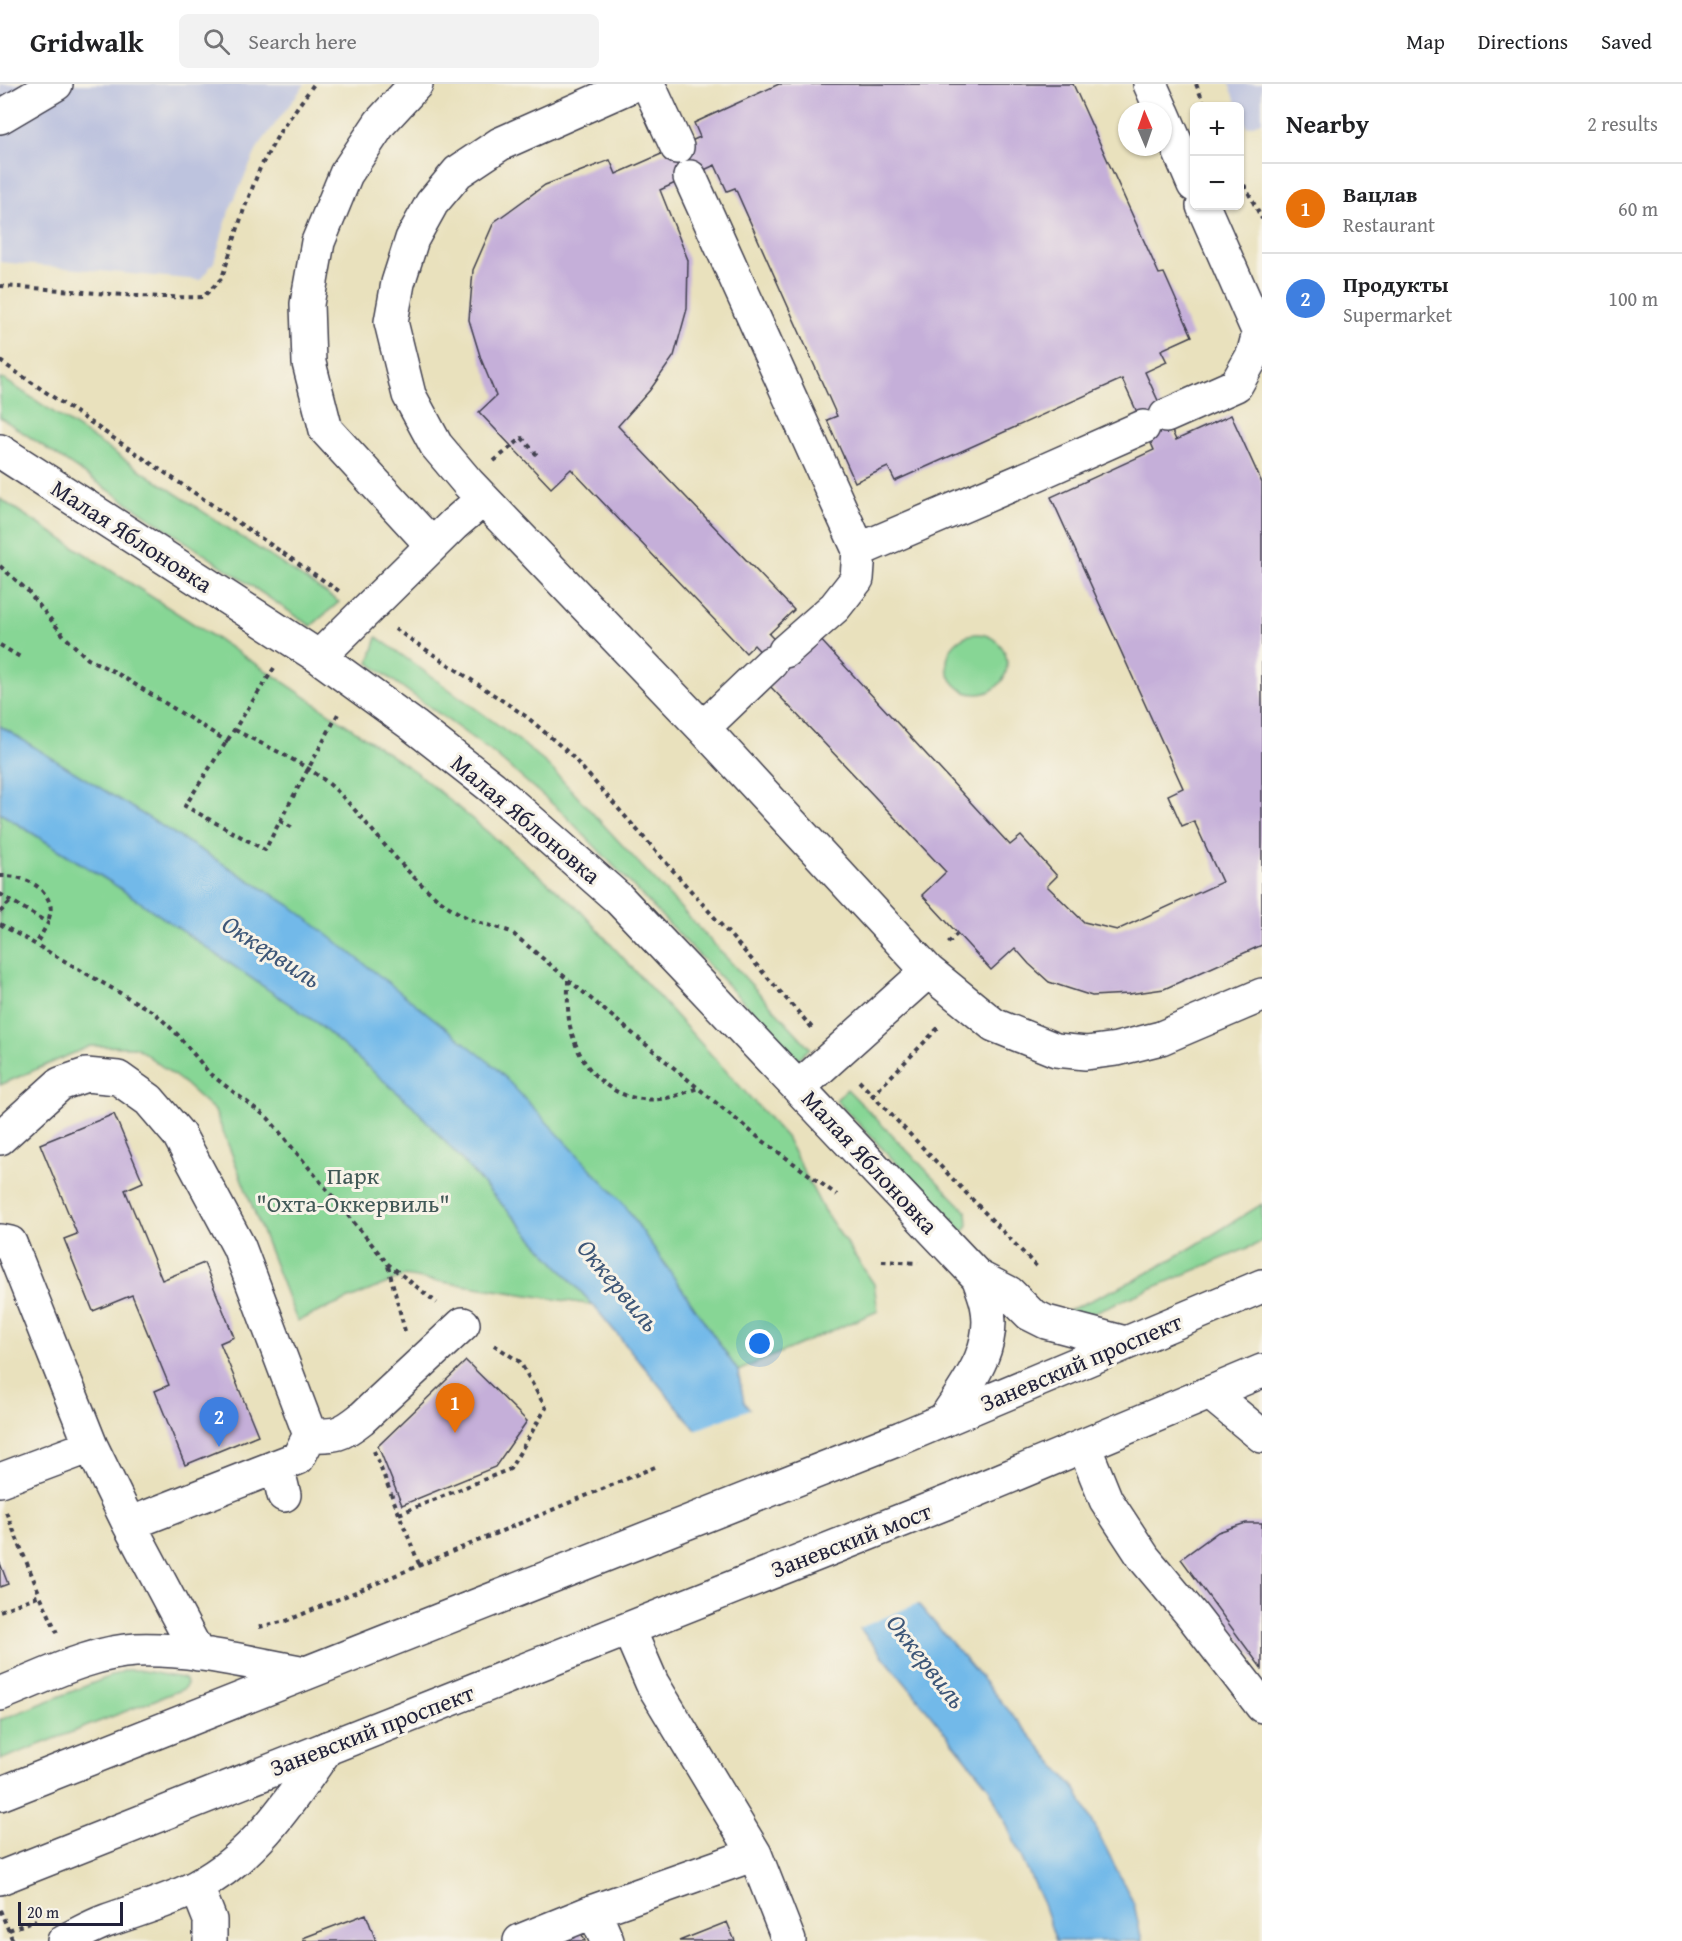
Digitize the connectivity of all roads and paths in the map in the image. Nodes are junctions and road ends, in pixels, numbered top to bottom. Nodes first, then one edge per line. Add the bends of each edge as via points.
1 (56, 84) edge
2 (314, 84) edge
3 (416, 84) edge
4 (635, 84) edge
5 (648, 84) edge
6 (1150, 84) edge
7 (1196, 84) edge
8 (1158, 102) edge
9 (1203, 102) edge
10 (0, 117) edge
11 (1172, 133) edge
12 (677, 147) dead end
13 (1190, 176) edge
14 (690, 177) dead end
15 (1244, 186) edge
16 (1205, 210) edge
17 (1262, 219) edge
18 (0, 286) edge
19 (1259, 361) edge
20 (511, 446) dead end
21 (0, 451) edge
22 (537, 455) dead end
23 (483, 499) junction
24 (432, 545) junction
25 (859, 550) junction
26 (0, 566) edge
27 (0, 645) edge
28 (20, 657) dead end
29 (319, 657) junction
30 (277, 664) dead end
31 (341, 708) dead end
32 (702, 728) junction
33 (235, 730) junction
34 (228, 742) junction
35 (308, 769) junction
36 (280, 821) junction
37 (295, 829) dead end
38 (0, 876) edge
39 (0, 894) edge
40 (11, 901) junction
41 (0, 912) edge
42 (48, 923) junction
43 (0, 924) edge
44 (957, 934) dead end
45 (36, 944) junction
46 (937, 958) junction
47 (568, 980) junction
48 (1262, 995) edge
49 (909, 1056) dead end
50 (798, 1087) junction
51 (698, 1088) junction
52 (872, 1096) dead end
53 (0, 1138) edge
54 (837, 1195) dead end
55 (0, 1241) edge
56 (882, 1261) dead end
57 (919, 1263) dead end
58 (388, 1264) junction
59 (978, 1277) junction
60 (1262, 1286) edge
61 (463, 1324) junction
62 (1125, 1343) junction
63 (414, 1370) junction
64 (1262, 1371) edge
65 (1210, 1393) junction
66 (361, 1419) junction
67 (944, 1420) junction
68 (310, 1435) junction
69 (1262, 1436) edge
70 (91, 1446) junction
71 (1084, 1446) junction
72 (655, 1467) dead end
73 (2, 1494) edge
74 (399, 1514) junction
75 (129, 1524) junction
76 (419, 1564) junction
77 (745, 1582) joint
78 (40, 1595) junction
79 (0, 1611) edge
80 (252, 1628) dead end
81 (629, 1630) junction
82 (58, 1635) dead end
83 (198, 1653) junction
84 (305, 1673) junction
85 (0, 1694) edge
86 (1262, 1706) edge
87 (327, 1748) junction
88 (0, 1794) edge
89 (754, 1854) junction
90 (0, 1878) edge
91 (197, 1887) junction
92 (0, 1910) edge
93 (594, 1911) junction
94 (13, 1941) edge
95 (64, 1941) edge
96 (210, 1941) edge
97 (520, 1941) edge
98 (607, 1941) edge
99 (789, 1941) edge

1 - 10 main road
2 - 18 path via 260,168 222,278 203,297 165,298
3 - 24 main road via 380,123 346,174 318,242 307,304 309,363 327,430
4 - 23 main road via 500,144 458,172 432,203 412,239 391,322 409,395 436,445
5 - 12 main road
6 - 8 main road
7 - 9 path
11 - 13 main road
14 - 25 main road
15 - 17 path
16 - 19 main road via 1259,333
19 - 25 main road via 1236,385
20 - 22 path via 522,438
21 - 29 main road, Малая Яблоновка
23 - 24 main road
23 - 32 main road
24 - 29 main road
25 - 32 main road via 856,579 835,607
26 - 34 path via 88,658
27 - 28 path
29 - 50 main road, Малая Яблоновка via 423,733 556,842 619,899
30 - 33 path
31 - 35 path
32 - 46 main road
33 - 34 path
33 - 35 path, bridge
34 - 36 path via 185,806 265,850
35 - 36 path
35 - 47 path, bridge via 336,790 430,893 465,917 511,932
36 - 37 path
38 - 42 path via 26,880 44,892 51,907
39 - 40 path
40 - 41 path
40 - 42 path
42 - 45 path
43 - 45 path
44 - 46 path
45 - 58 path via 155,1013 210,1074 268,1118
46 - 48 main road via 994,1025 1056,1050 1086,1053 1161,1038
46 - 50 main road
47 - 51 path, bridge
47 - 51 path via 574,1040 583,1060 608,1087 620,1094 652,1099
49 - 52 path
50 - 59 main road, Малая Яблоновка
51 - 54 path
53 - 68 main road via 60,1084 86,1075 118,1078 149,1100 179,1135 239,1247
55 - 70 main road via 10,1243
56 - 57 path
58 - 61 path
58 - 63 path
59 - 62 main road, Малая Яблоновка via 1010,1293 1030,1314 1046,1322
59 - 67 main road, Малая Яблоновка via 987,1304 987,1344 978,1368
60 - 62 main road, Заневский проспект
61 - 63 main road
61 - 74 path via 520,1362 546,1408 510,1469
62 - 67 main road, Заневский проспект
63 - 66 main road
64 - 65 main road
65 - 69 main road
65 - 71 main road
66 - 68 main road via 344,1432
66 - 74 path
67 - 84 main road, Заневский проспект
68 - 75 main road via 281,1481
70 - 73 main road
70 - 75 main road
71 - 77 main road, Заневский мост
71 - 86 main road via 1106,1500 1144,1558
72 - 76 path
73 - 78 path
74 - 76 path
75 - 83 main road
76 - 80 path via 286,1621
77 - 81 main road, Заневский проспект
78 - 79 path
78 - 82 path
81 - 87 main road, Заневский проспект
81 - 89 main road via 652,1683
83 - 84 main road
83 - 85 main road via 135,1650 87,1660
84 - 88 main road
87 - 90 main road, Заневский проспект
87 - 91 main road via 278,1818 227,1868
89 - 93 main road
89 - 99 main road
91 - 95 main road
91 - 96 main road via 210,1920
92 - 94 path
93 - 97 main road
93 - 98 main road

